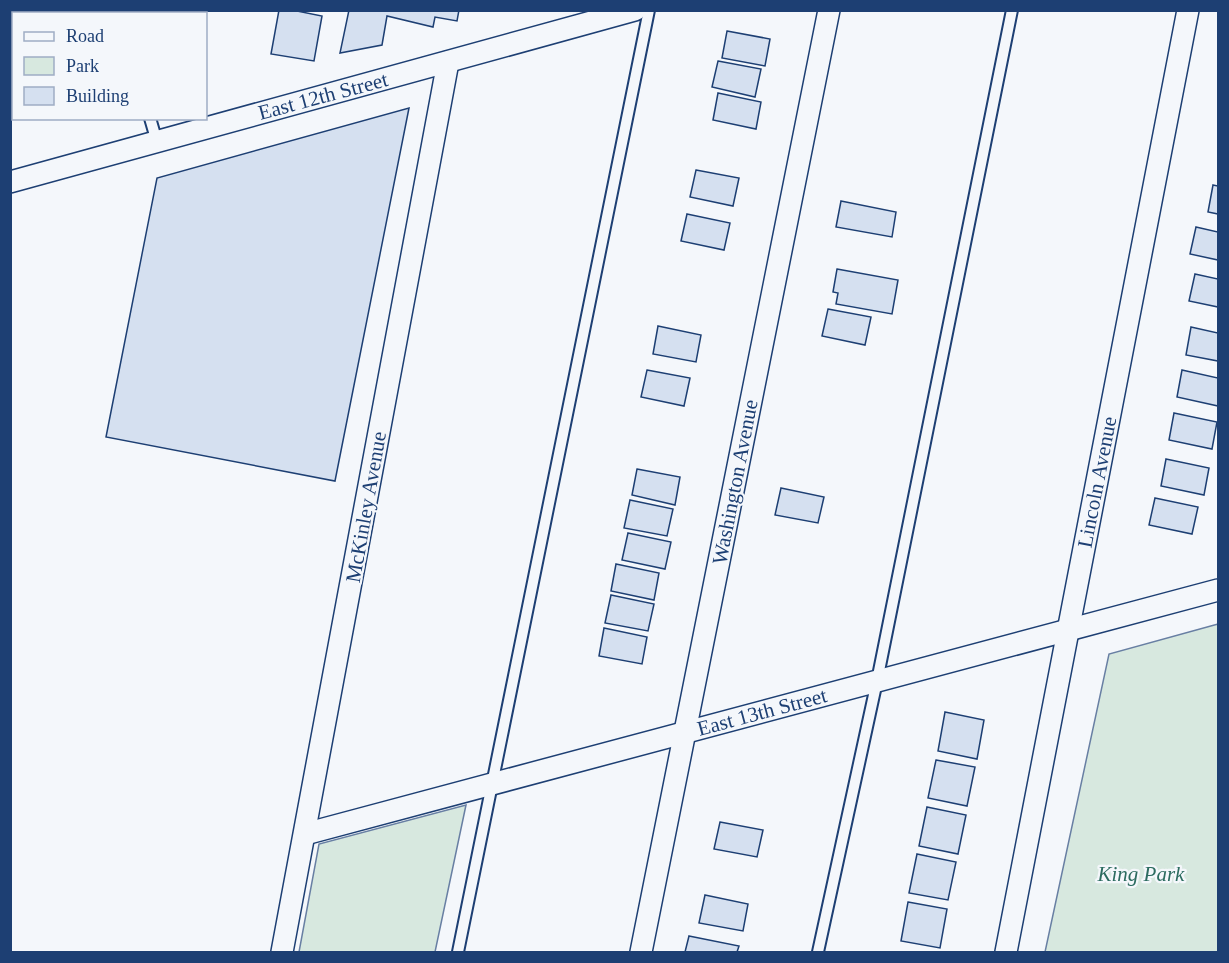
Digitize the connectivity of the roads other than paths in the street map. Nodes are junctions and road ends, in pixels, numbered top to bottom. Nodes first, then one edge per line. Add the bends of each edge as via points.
1 (635, 10) edge
2 (649, 10) edge
3 (829, 10) edge
4 (1012, 10) edge
5 (1188, 10) edge
6 (448, 62) junction
7 (151, 120) edge
8 (157, 142) junction
9 (10, 182) edge
10 (1218, 590) edge
11 (1069, 630) junction
12 (877, 681) junction
13 (686, 732) junction
14 (490, 785) junction
15 (305, 834) junction
16 (282, 952) edge
17 (458, 952) edge
18 (641, 952) edge
19 (818, 952) edge
20 (1006, 952) edge

1 - 6 street, East 12th Street
2 - 14 lane
3 - 13 street, Washington Avenue
4 - 12 lane
5 - 11 street, Lincoln Avenue
6 - 8 street, East 12th Street
6 - 15 street, McKinley Avenue
7 - 8 lane
8 - 9 street, East 12th Street
10 - 11 street, East 13th Street
11 - 12 street, East 13th Street
11 - 20 street, Lincoln Avenue
12 - 13 street, East 13th Street
12 - 19 lane
13 - 14 street, East 13th Street
13 - 18 street, Washington Avenue
14 - 15 street, East 13th Street
14 - 17 lane
15 - 16 street, McKinley Avenue

